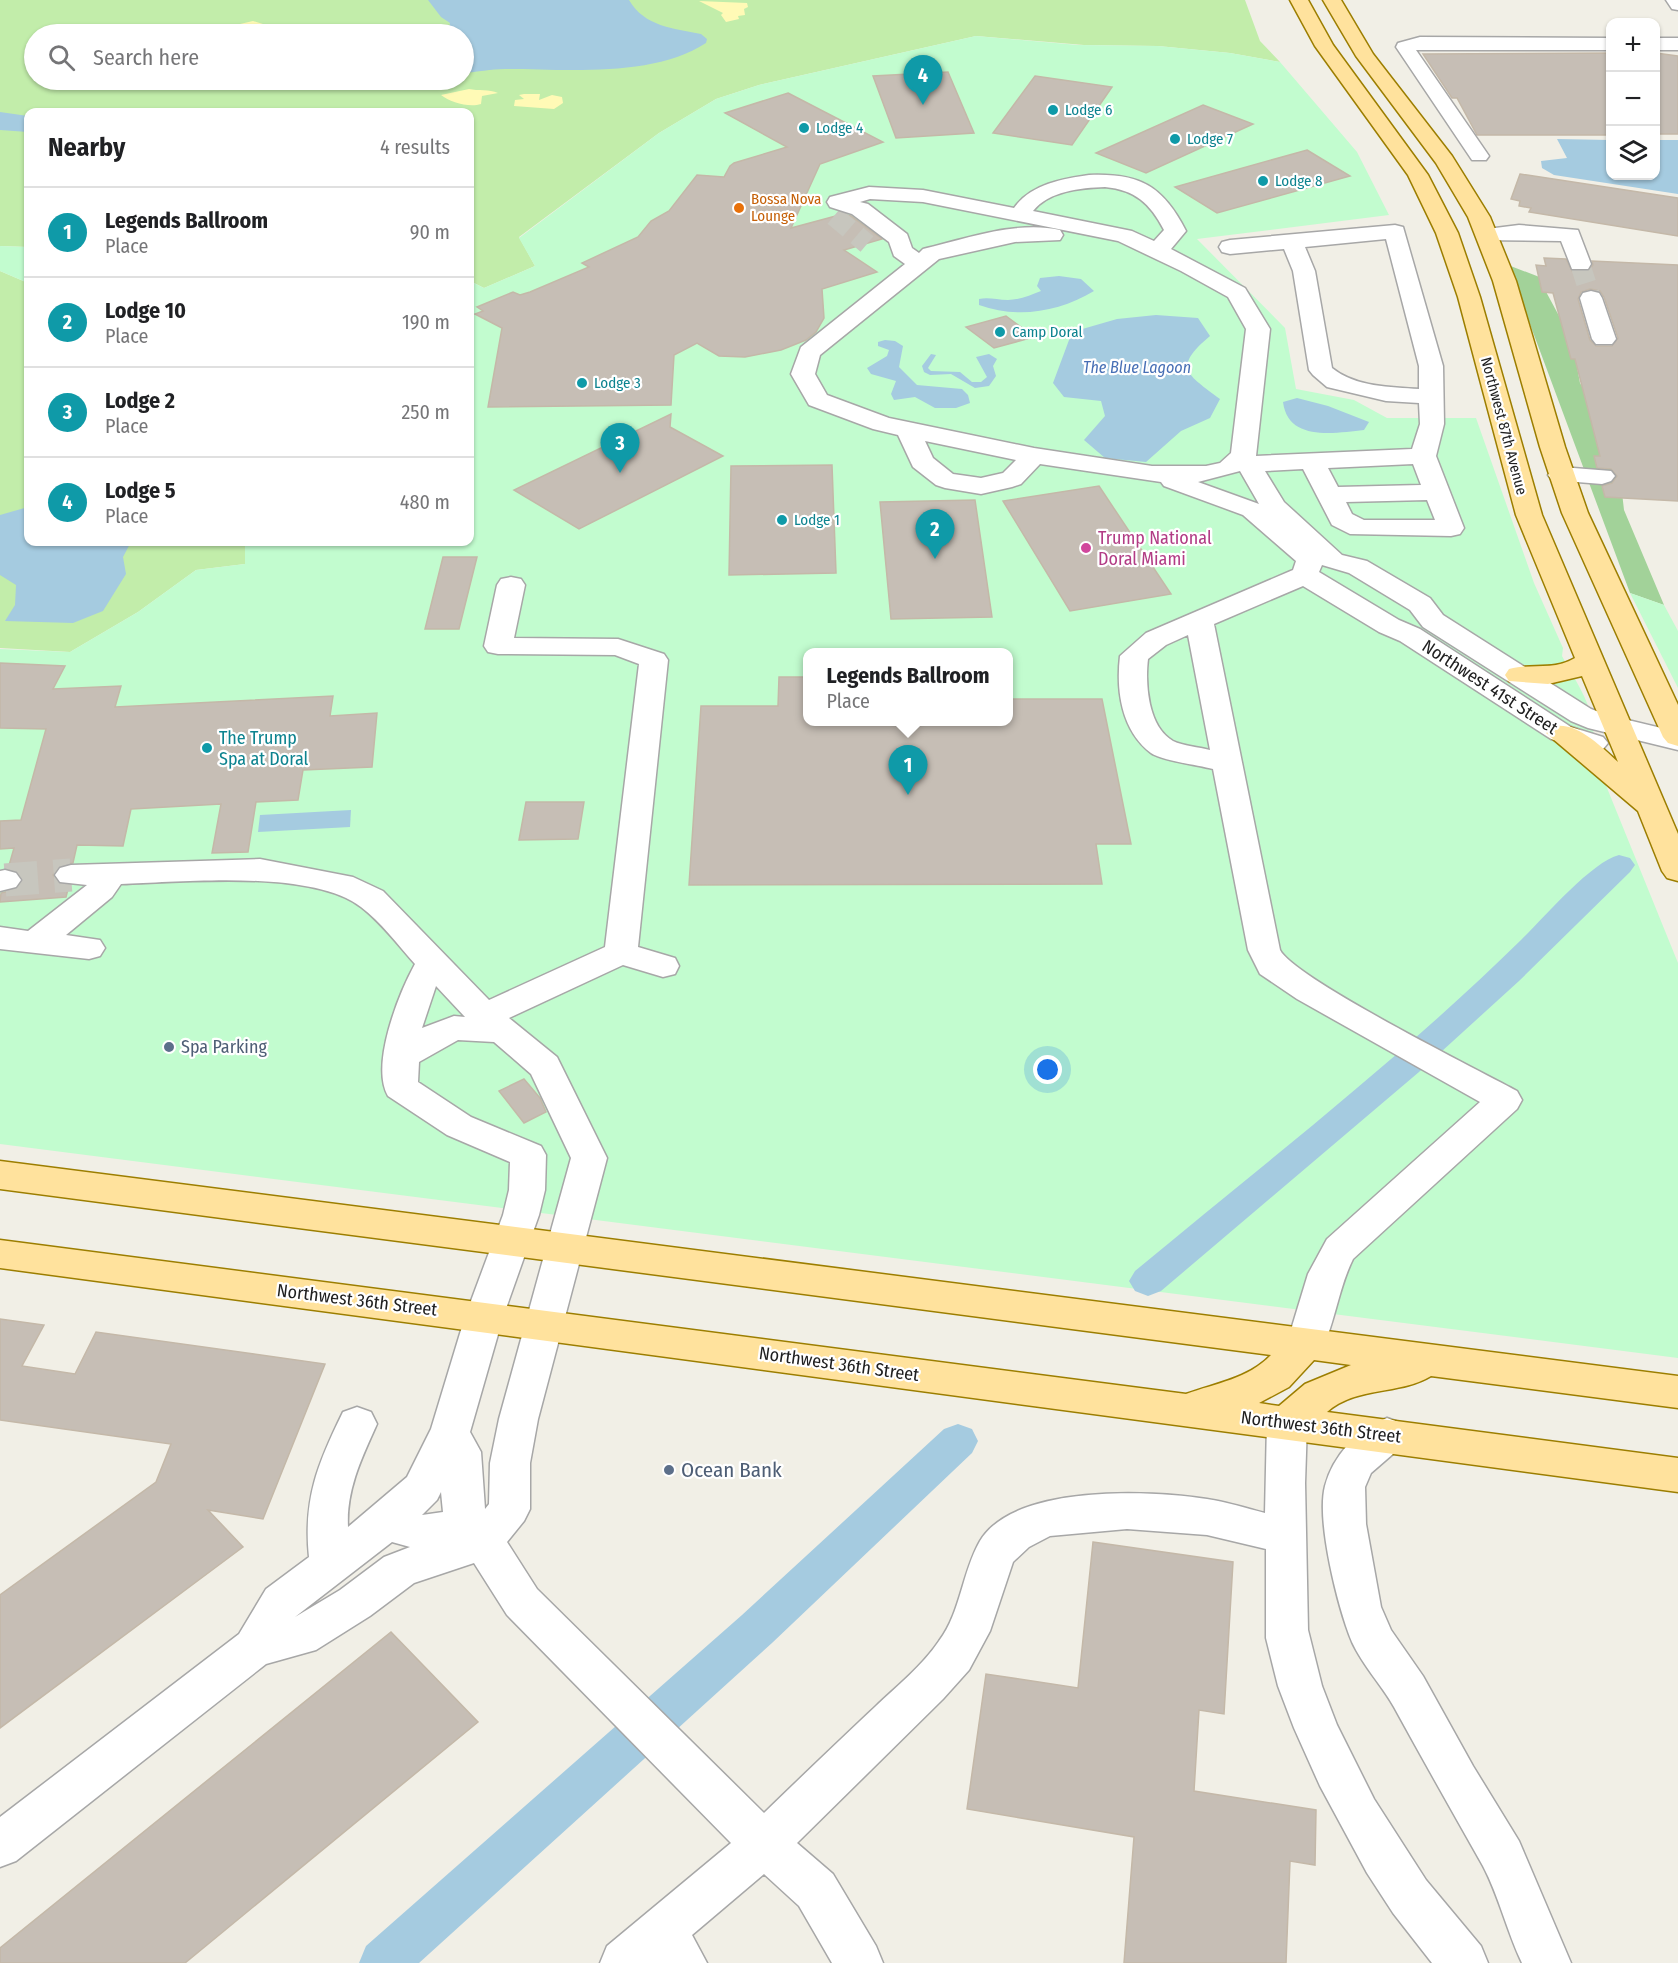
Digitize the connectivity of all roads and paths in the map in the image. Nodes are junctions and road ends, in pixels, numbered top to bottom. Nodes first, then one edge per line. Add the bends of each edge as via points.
1 (1299, 0) edge
2 (1332, 0) edge
3 (1675, 0) edge
4 (1678, 4) edge
5 (1606, 44) edge
6 (1660, 44) edge
7 (1678, 44) edge
8 (1479, 156) dead end
9 (1019, 215) junction
10 (1447, 233) junction
11 (1487, 235) junction
12 (1133, 240) junction
13 (1292, 242) junction
14 (1230, 248) dead end
15 (876, 250) tunnel mouth
16 (1157, 251) junction
17 (1577, 256) dead end
18 (910, 258) junction
19 (1591, 298) tunnel mouth
20 (1604, 339) dead end
21 (1431, 397) junction
22 (908, 429) junction
23 (1034, 456) junction
24 (1423, 456) junction
25 (1246, 460) junction
26 (1312, 461) junction
27 (1152, 474) junction
28 (1561, 475) junction
29 (1602, 476) dead end
30 (1437, 492) junction
31 (1329, 495) junction
32 (1305, 574) junction
33 (512, 585) dead end
34 (1200, 621) junction
35 (1421, 628) junction
36 (1591, 660) junction
37 (1519, 675) junction
38 (1561, 733) junction
39 (1678, 736) edge
40 (1624, 738) junction
41 (1678, 742) edge
42 (1227, 763) junction
43 (1653, 811) junction
44 (1678, 871) edge
45 (71, 875) tunnel mouth
46 (111, 875) junction
47 (0, 938) edge
48 (34, 943) junction
49 (89, 948) dead end
50 (621, 953) junction
51 (432, 962) junction
52 (663, 966) dead end
53 (493, 1024) junction
54 (403, 1056) junction
55 (0, 1175) edge
56 (512, 1241) junction
57 (565, 1248) junction
58 (0, 1254) edge
59 (484, 1317) junction
60 (546, 1326) junction
61 (1306, 1343) junction
62 (1442, 1361) junction
63 (1678, 1392) edge
64 (1184, 1410) junction
65 (1287, 1423) junction
66 (357, 1424) dead end
67 (450, 1433) junction
68 (1387, 1436) junction
69 (1678, 1475) edge
70 (386, 1521) junction
71 (1286, 1536) junction
72 (484, 1539) junction
73 (330, 1563) junction
74 (254, 1648) junction
75 (764, 1844) junction
76 (0, 1845) edge
77 (672, 1947) edge
78 (624, 1963) edge
79 (859, 1963) edge
80 (1464, 1963) edge
81 (1547, 1963) edge

1 - 10 main road, Northwest 87th Avenue via 1324,46 1418,175
2 - 11 main road via 1351,34 1454,173
3 - 4 street
5 - 8 street via 1523,48 1407,45 1405,50
6 - 7 street
9 - 12 street
9 - 16 street via 1031,199 1062,185 1104,180 1133,187 1143,190 1165,210 1175,231
9 - 18 street via 923,196 869,193 836,209 860,209 899,239
10 - 11 main road
10 - 36 main road, Northwest 87th Avenue via 1469,297 1519,486
11 - 17 street
11 - 28 main road via 1504,279
12 - 16 street
12 - 18 street via 1015,235
13 - 14 street
13 - 21 street via 1304,271 1321,370 1335,382 1386,394
13 - 21 street via 1400,227 1431,366
15 - 18 street
16 - 25 street via 1237,293 1258,329
18 - 22 street via 809,352 803,374 818,400 882,424
19 - 20 street
21 - 24 street via 1431,424
22 - 23 street
22 - 23 street via 922,462 945,480 981,486 1012,479
23 - 27 street
24 - 26 street
24 - 30 street
25 - 26 street
25 - 27 street via 1206,474
25 - 35 street via 1274,507 1333,561 1358,567 1420,604
26 - 31 street
27 - 32 street via 1252,510 1310,559
28 - 29 street
28 - 39 main road via 1580,525
30 - 31 street
30 - 31 street via 1451,528 1359,528 1341,519
32 - 34 street
32 - 35 street via 1389,626
33 - 50 street via 498,646 618,647 654,660
34 - 42 street
34 - 42 street via 1156,639 1134,656 1131,682 1140,720 1162,747
35 - 37 street, Northwest 41st Street
35 - 38 street, Northwest 41st Street
36 - 37 main road via 1559,675
36 - 40 main road, Northwest 87th Avenue
37 - 40 street, Northwest 41st Street
38 - 40 street, Northwest 41st Street via 1597,744
38 - 43 main road via 1590,753
40 - 41 street, Northwest 41st Street
40 - 43 main road, Northwest 87th Avenue
42 - 61 street via 1264,950 1272,966 1309,991 1505,1101 1340,1248 1327,1274
43 - 44 main road, Northwest 87th Avenue
45 - 46 street
46 - 48 street via 101,890
46 - 51 street via 260,869 342,884 372,899
47 - 48 street
48 - 49 street
50 - 52 street
50 - 53 street
51 - 53 street
51 - 54 street via 417,988 403,1036
53 - 54 street via 454,1028
53 - 57 street via 545,1066 589,1158
54 - 56 street via 400,1087 459,1126 528,1155 527,1190
55 - 56 main road
56 - 57 main road
56 - 59 street
57 - 60 street
57 - 61 main road
58 - 59 main road, Northwest 36th Street
59 - 60 main road, Northwest 36th Street
59 - 67 street
60 - 64 main road, Northwest 36th Street
60 - 72 street via 511,1442 507,1474 510,1509
61 - 62 main road
61 - 64 main road via 1275,1376 1237,1396
62 - 63 main road
62 - 65 main road via 1350,1383 1319,1395
64 - 65 main road, Northwest 36th Street
65 - 68 main road, Northwest 36th Street
65 - 71 street via 1283,1493
66 - 73 street via 329,1490 325,1524
67 - 70 street via 423,1488
67 - 72 street via 461,1452 462,1509
68 - 69 main road, Northwest 36th Street
68 - 81 street via 1356,1462 1345,1487 1345,1524 1360,1607 1374,1642 1408,1690 1456,1781 1503,1857
70 - 72 street via 422,1533 447,1529
70 - 73 street
71 - 75 street via 1207,1516 1127,1511 1044,1519 1014,1534 996,1552 969,1631 954,1656
71 - 80 street via 1289,1644 1313,1717 1378,1849 1415,1906
72 - 74 street via 399,1570 355,1603 300,1636
72 - 75 street via 522,1602
73 - 74 street via 281,1602
74 - 76 street
75 - 77 street via 702,1899
75 - 79 street via 816,1890
77 - 78 street

